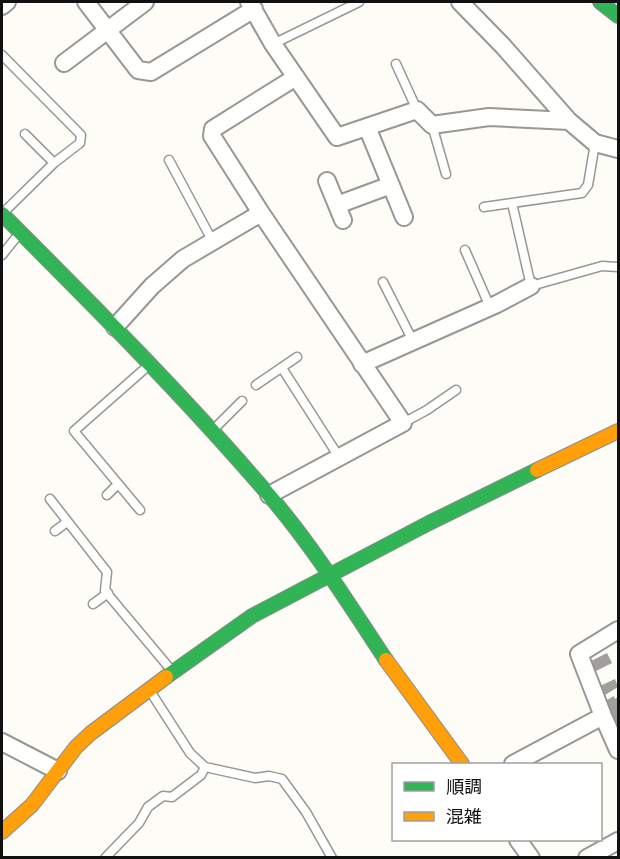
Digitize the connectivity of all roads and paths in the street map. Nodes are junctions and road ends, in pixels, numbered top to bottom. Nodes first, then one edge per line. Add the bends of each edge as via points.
1 (7, 2) edge
2 (86, 2) edge
3 (145, 2) edge
4 (359, 2) edge
5 (460, 2) edge
6 (600, 2) edge
7 (251, 5) edge
8 (2, 6) edge
9 (617, 12) edge
10 (109, 30) junction
11 (273, 44) junction
12 (2, 55) edge
13 (64, 63) dead end
14 (396, 63) dead end
15 (296, 76) junction
16 (417, 110) junction
17 (569, 121) junction
18 (432, 125) junction
19 (367, 127) junction
20 (25, 134) dead end
21 (595, 143) junction
22 (618, 149) edge
23 (169, 160) dead end
24 (54, 163) junction
25 (446, 174) dead end
26 (327, 181) dead end
27 (391, 185) junction
28 (512, 203) junction
29 (484, 207) dead end
30 (261, 213) junction
31 (2, 214) edge
32 (404, 217) dead end
33 (20, 233) junction
34 (213, 242) junction
35 (465, 250) dead end
36 (2, 255) edge
37 (618, 267) edge
38 (383, 282) dead end
39 (531, 286) junction
40 (490, 307) junction
41 (115, 327) junction
42 (413, 341) junction
43 (297, 357) dead end
44 (362, 364) junction
45 (149, 365) junction
46 (282, 368) junction
47 (256, 385) dead end
48 (456, 390) dead end
49 (242, 401) dead end
50 (403, 423) junction
51 (618, 431) edge
52 (211, 432) junction
53 (339, 457) junction
54 (118, 484) junction
55 (107, 495) dead end
56 (269, 495) junction
57 (50, 499) dead end
58 (140, 510) dead end
59 (67, 522) junction
60 (54, 531) dead end
61 (330, 576) junction
62 (108, 593) junction
63 (93, 604) dead end
64 (618, 630) edge
65 (173, 672) junction
66 (148, 689) junction
67 (603, 716) junction
68 (2, 742) edge
69 (618, 750) edge
70 (461, 763) edge
71 (517, 763) edge
72 (205, 767) junction
73 (58, 771) junction
74 (3, 829) edge
75 (519, 841) edge
76 (618, 841) edge
77 (105, 858) edge
78 (332, 858) edge
79 (531, 858) edge
80 (587, 858) edge

1 - 8 street
2 - 10 street
3 - 10 street
4 - 11 lane
5 - 17 street
6 - 9 street
7 - 10 street via 151,72 138,70
7 - 11 street
10 - 13 street
11 - 15 street
12 - 24 lane via 81,135 80,143
14 - 16 lane
15 - 19 street via 337,137
15 - 30 street via 213,129 212,136
16 - 18 street
16 - 19 street
17 - 18 street via 489,117
17 - 21 street
18 - 25 lane
19 - 27 street
20 - 24 lane
21 - 22 street
21 - 28 lane via 588,185 582,193
23 - 34 lane
24 - 31 lane
26 - 27 street via 340,213
27 - 32 street
28 - 29 lane
28 - 39 lane
30 - 34 street
30 - 44 street
31 - 33 street
33 - 36 lane
33 - 41 street
34 - 41 street via 183,259
35 - 40 lane
37 - 39 lane via 602,266
38 - 42 lane
39 - 40 street
40 - 42 street
41 - 45 street
42 - 44 street
43 - 46 lane
44 - 50 street
45 - 52 street
45 - 54 lane via 74,431
46 - 47 lane
46 - 53 lane
48 - 50 lane
49 - 52 lane
50 - 53 street
51 - 61 street
52 - 56 street
53 - 56 street
54 - 55 lane
54 - 58 lane
56 - 61 street
57 - 59 lane
59 - 60 lane
59 - 62 lane via 107,572
61 - 65 street via 252,616
61 - 70 street
62 - 63 lane
62 - 65 lane
64 - 67 street via 579,654
65 - 66 street
66 - 72 lane via 190,753
66 - 73 street via 91,733
67 - 69 street
67 - 71 street
68 - 73 street
72 - 77 lane via 201,775 172,797 163,796 148,807 139,823
72 - 78 lane via 255,778 282,778
73 - 74 street via 32,805
75 - 79 street
76 - 80 street

